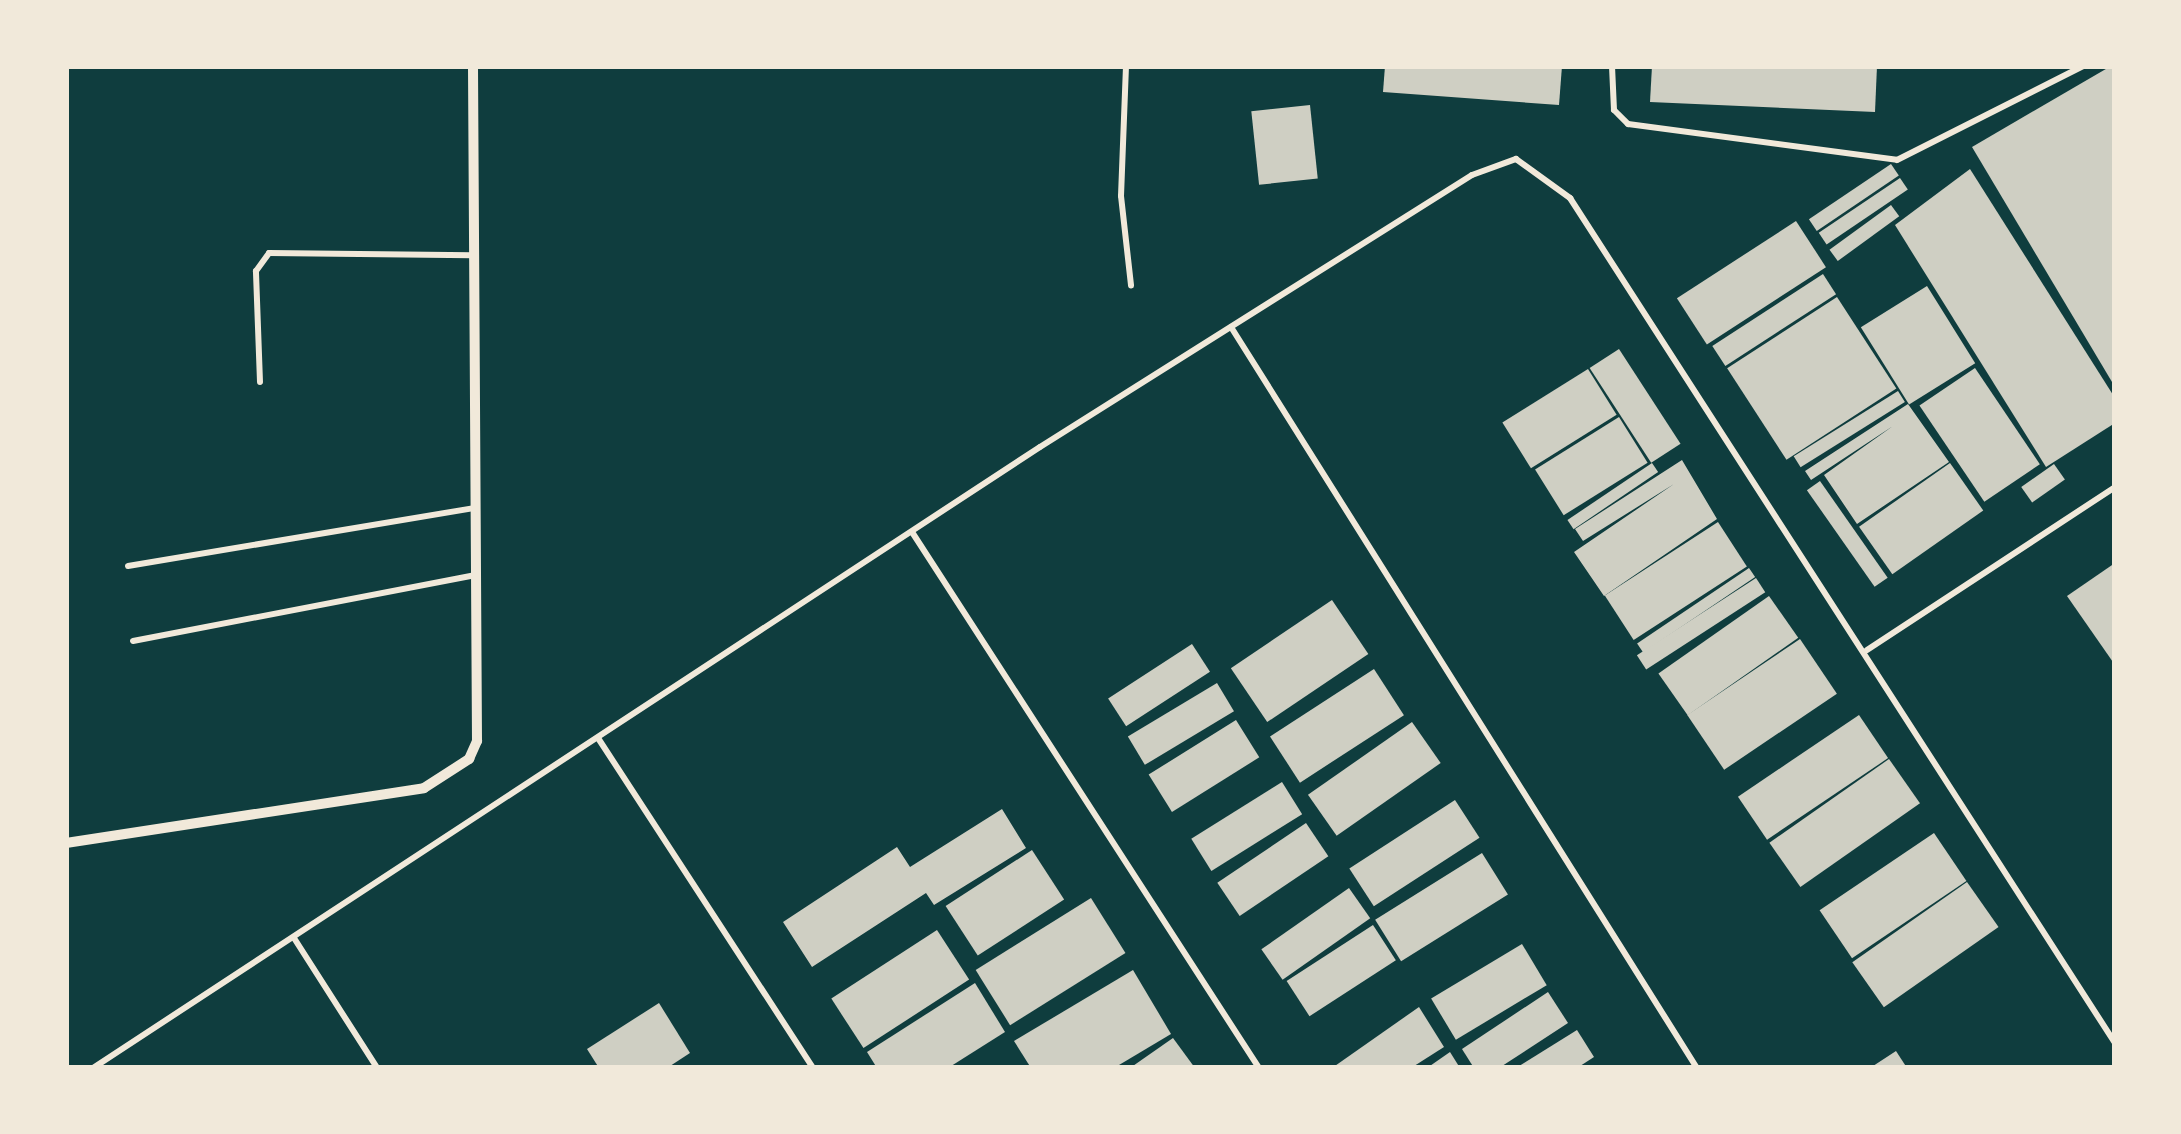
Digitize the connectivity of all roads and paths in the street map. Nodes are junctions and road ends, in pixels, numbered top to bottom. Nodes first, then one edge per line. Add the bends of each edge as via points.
1 (473, 66) edge
2 (1126, 66) edge
3 (1612, 66) edge
4 (2083, 66) edge
5 (472, 255) junction
6 (1131, 285) dead end
7 (1231, 327) junction
8 (260, 382) dead end
9 (2115, 487) edge
10 (475, 508) junction
11 (911, 531) junction
12 (128, 566) dead end
13 (476, 575) junction
14 (133, 641) dead end
15 (1867, 650) junction
16 (598, 738) junction
17 (66, 843) edge
18 (295, 938) junction
19 (2115, 1043) edge
20 (93, 1068) edge
21 (376, 1068) edge
22 (813, 1068) edge
23 (1259, 1068) edge
24 (1697, 1068) edge

1 - 5 street
2 - 6 lane via 1121,196
3 - 4 lane via 1614,110 1628,124 1897,160
5 - 8 lane via 268,253 256,271
5 - 10 street
7 - 11 lane
7 - 15 lane via 1498,163 1531,163 1570,198
7 - 24 lane
9 - 15 lane
10 - 12 lane
10 - 13 street
11 - 16 lane
11 - 23 lane
13 - 14 lane
13 - 17 street via 477,741 446,781
15 - 19 lane
16 - 18 lane
16 - 22 lane
18 - 20 lane
18 - 21 lane

